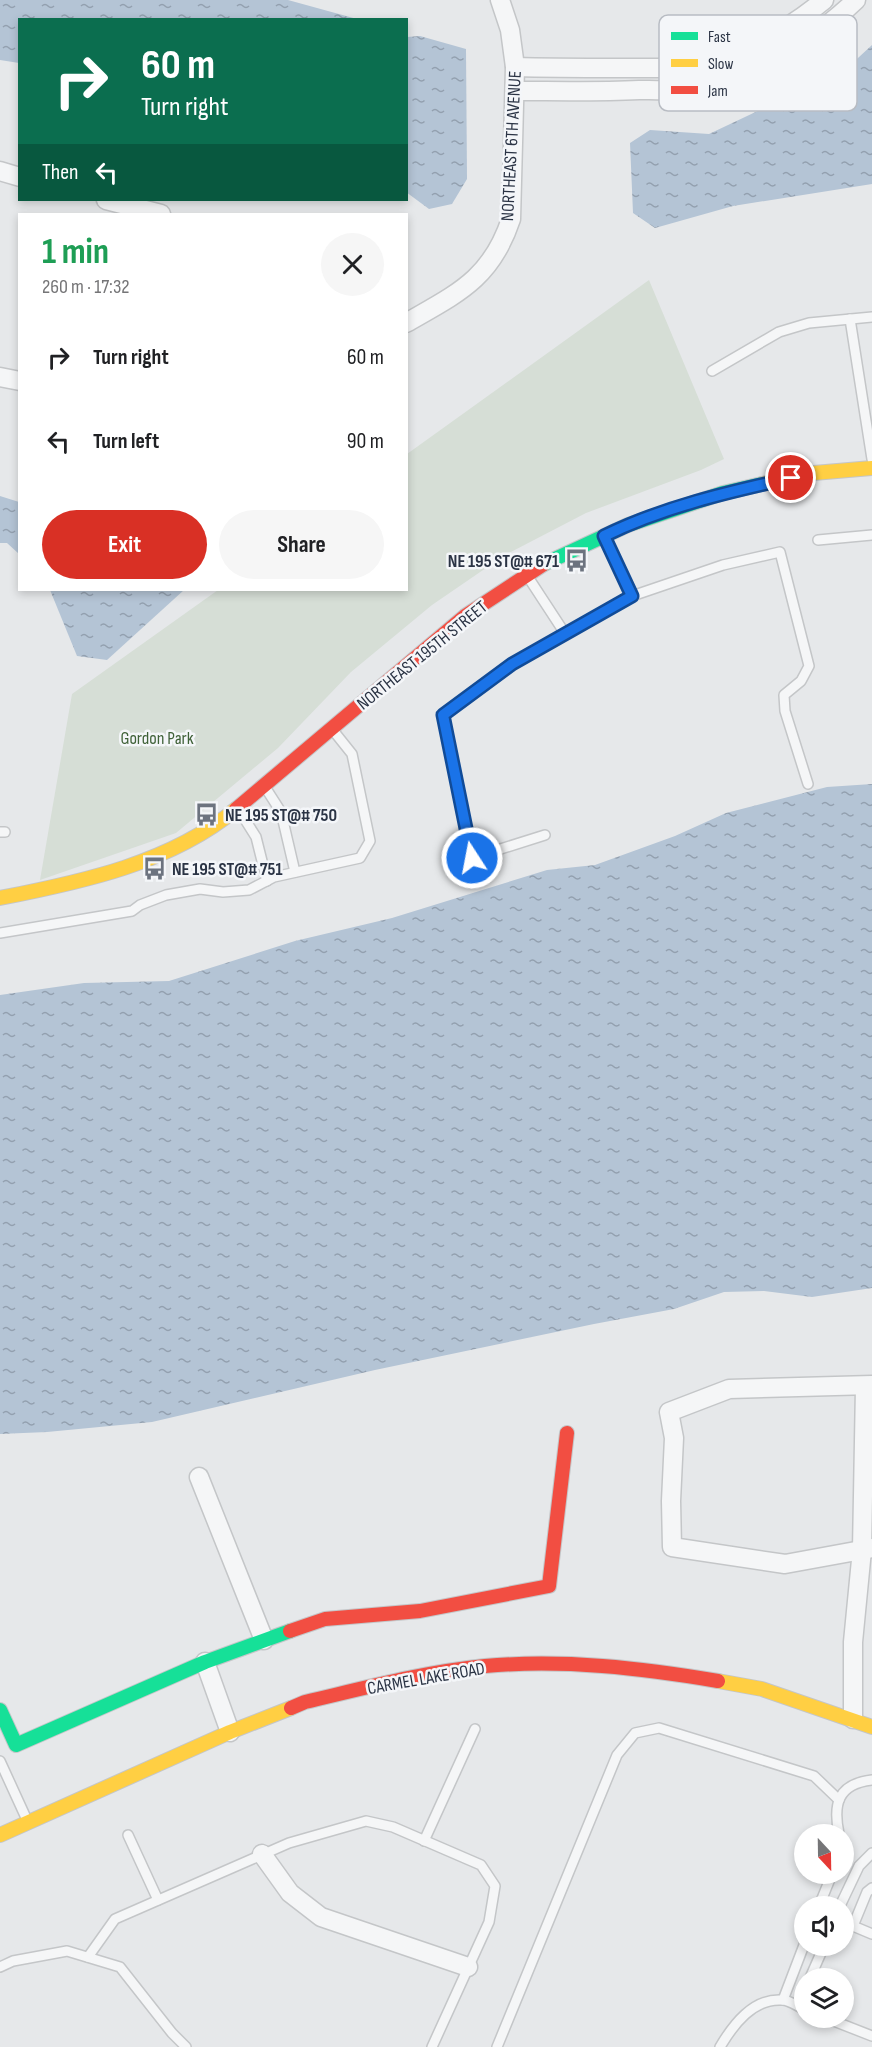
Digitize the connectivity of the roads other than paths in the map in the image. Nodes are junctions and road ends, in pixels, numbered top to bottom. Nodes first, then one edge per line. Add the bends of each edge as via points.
1 (500, 0) edge
2 (824, 0) edge
3 (856, 0) edge
4 (806, 15) edge
5 (840, 15) edge
6 (515, 67) junction
7 (659, 68) edge
8 (659, 89) edge
9 (515, 91) junction
10 (0, 171) edge
11 (18, 176) edge
12 (110, 201) edge
13 (157, 213) edge
14 (872, 317) edge
15 (850, 319) junction
16 (408, 323) edge
17 (712, 370) dead end
18 (0, 377) edge
19 (18, 381) edge
20 (872, 459) edge
21 (872, 468) edge
22 (872, 535) edge
23 (604, 536) junction
24 (818, 540) dead end
25 (527, 575) junction
26 (632, 596) junction
27 (564, 633) junction
28 (332, 729) junction
29 (808, 784) dead end
30 (265, 786) junction
31 (238, 808) junction
32 (544, 835) dead end
33 (295, 872) junction
34 (267, 881) junction
35 (0, 898) edge
36 (0, 933) edge
37 (868, 1386) edge
38 (567, 1433) dead end
39 (199, 1477) dead end
40 (867, 1549) edge
41 (264, 1640) junction
42 (206, 1662) junction
43 (0, 1710) edge
44 (853, 1719) junction
45 (872, 1727) edge
46 (475, 1729) dead end
47 (230, 1732) junction
48 (0, 1761) edge
49 (872, 1780) edge
50 (839, 1800) junction
51 (28, 1822) junction
52 (837, 1824) edge
53 (0, 1834) edge
54 (128, 1835) dead end
55 (424, 1841) junction
56 (872, 1853) edge
57 (262, 1854) junction
58 (872, 1888) edge
59 (845, 1896) edge
60 (158, 1900) junction
61 (872, 1934) edge
62 (800, 1956) edge
63 (88, 1957) junction
64 (0, 1967) edge
65 (468, 1967) junction
66 (783, 2000) junction
67 (794, 2005) edge
68 (852, 2028) edge
69 (872, 2036) edge
70 (186, 2047) edge
71 (432, 2047) edge
72 (497, 2047) edge
73 (720, 2047) edge

1 - 6 street, NORTHEAST 6TH AVENUE via 510,30
2 - 4 street
3 - 5 street
6 - 7 street
6 - 9 street, NORTHEAST 6TH AVENUE
8 - 9 street
9 - 16 street, NORTHEAST 6TH AVENUE via 511,219 505,237 487,267 465,289
10 - 11 street
12 - 13 street
14 - 15 lane
15 - 17 lane via 809,323 779,332
15 - 20 lane
18 - 19 street
21 - 23 street, NORTHEAST 195TH STREET via 814,473 723,493
22 - 24 lane
23 - 25 street, NORTHEAST 195TH STREET
23 - 26 lane
25 - 27 lane
25 - 28 street, NORTHEAST 195TH STREET via 465,616
26 - 27 lane
26 - 29 lane via 723,565 780,552 808,666 801,681 784,696
27 - 32 lane via 512,664 443,715 472,858
28 - 30 street, NORTHEAST 195TH STREET
28 - 33 lane via 352,754 370,841 360,858
30 - 31 street, NORTHEAST 195TH STREET
30 - 33 lane via 281,812
31 - 34 lane via 256,837
31 - 35 street, NORTHEAST 195TH STREET via 214,827 165,852 77,884
33 - 34 lane
34 - 36 lane via 249,890 200,889 166,895 132,911
37 - 40 street
37 - 40 street via 729,1389 669,1412 674,1438 672,1547 785,1564
38 - 41 street via 549,1586 420,1611 325,1619
39 - 41 street
40 - 44 street via 853,1642
41 - 42 street
42 - 43 street via 16,1745
42 - 47 street
44 - 45 street, CARMEL LAKE ROAD
44 - 47 street, CARMEL LAKE ROAD via 762,1689 664,1672 581,1664 486,1666 404,1678 306,1702
46 - 55 lane
47 - 51 street, CARMEL LAKE ROAD
48 - 51 lane
49 - 50 lane via 848,1789
50 - 52 lane via 835,1810
50 - 72 lane via 814,1776 659,1728 635,1733 617,1755
51 - 53 street, CARMEL LAKE ROAD
54 - 60 lane
55 - 57 lane via 393,1827 366,1821
55 - 65 lane via 481,1865 495,1886 489,1922
56 - 59 lane via 859,1866
57 - 60 lane
57 - 65 street via 290,1893 321,1917
58 - 61 lane via 853,1926
60 - 63 lane via 115,1919
62 - 66 lane
63 - 64 lane via 67,1951
63 - 70 lane via 120,1967
65 - 71 lane
66 - 67 lane
66 - 73 lane via 764,2002 741,2017
68 - 69 lane

